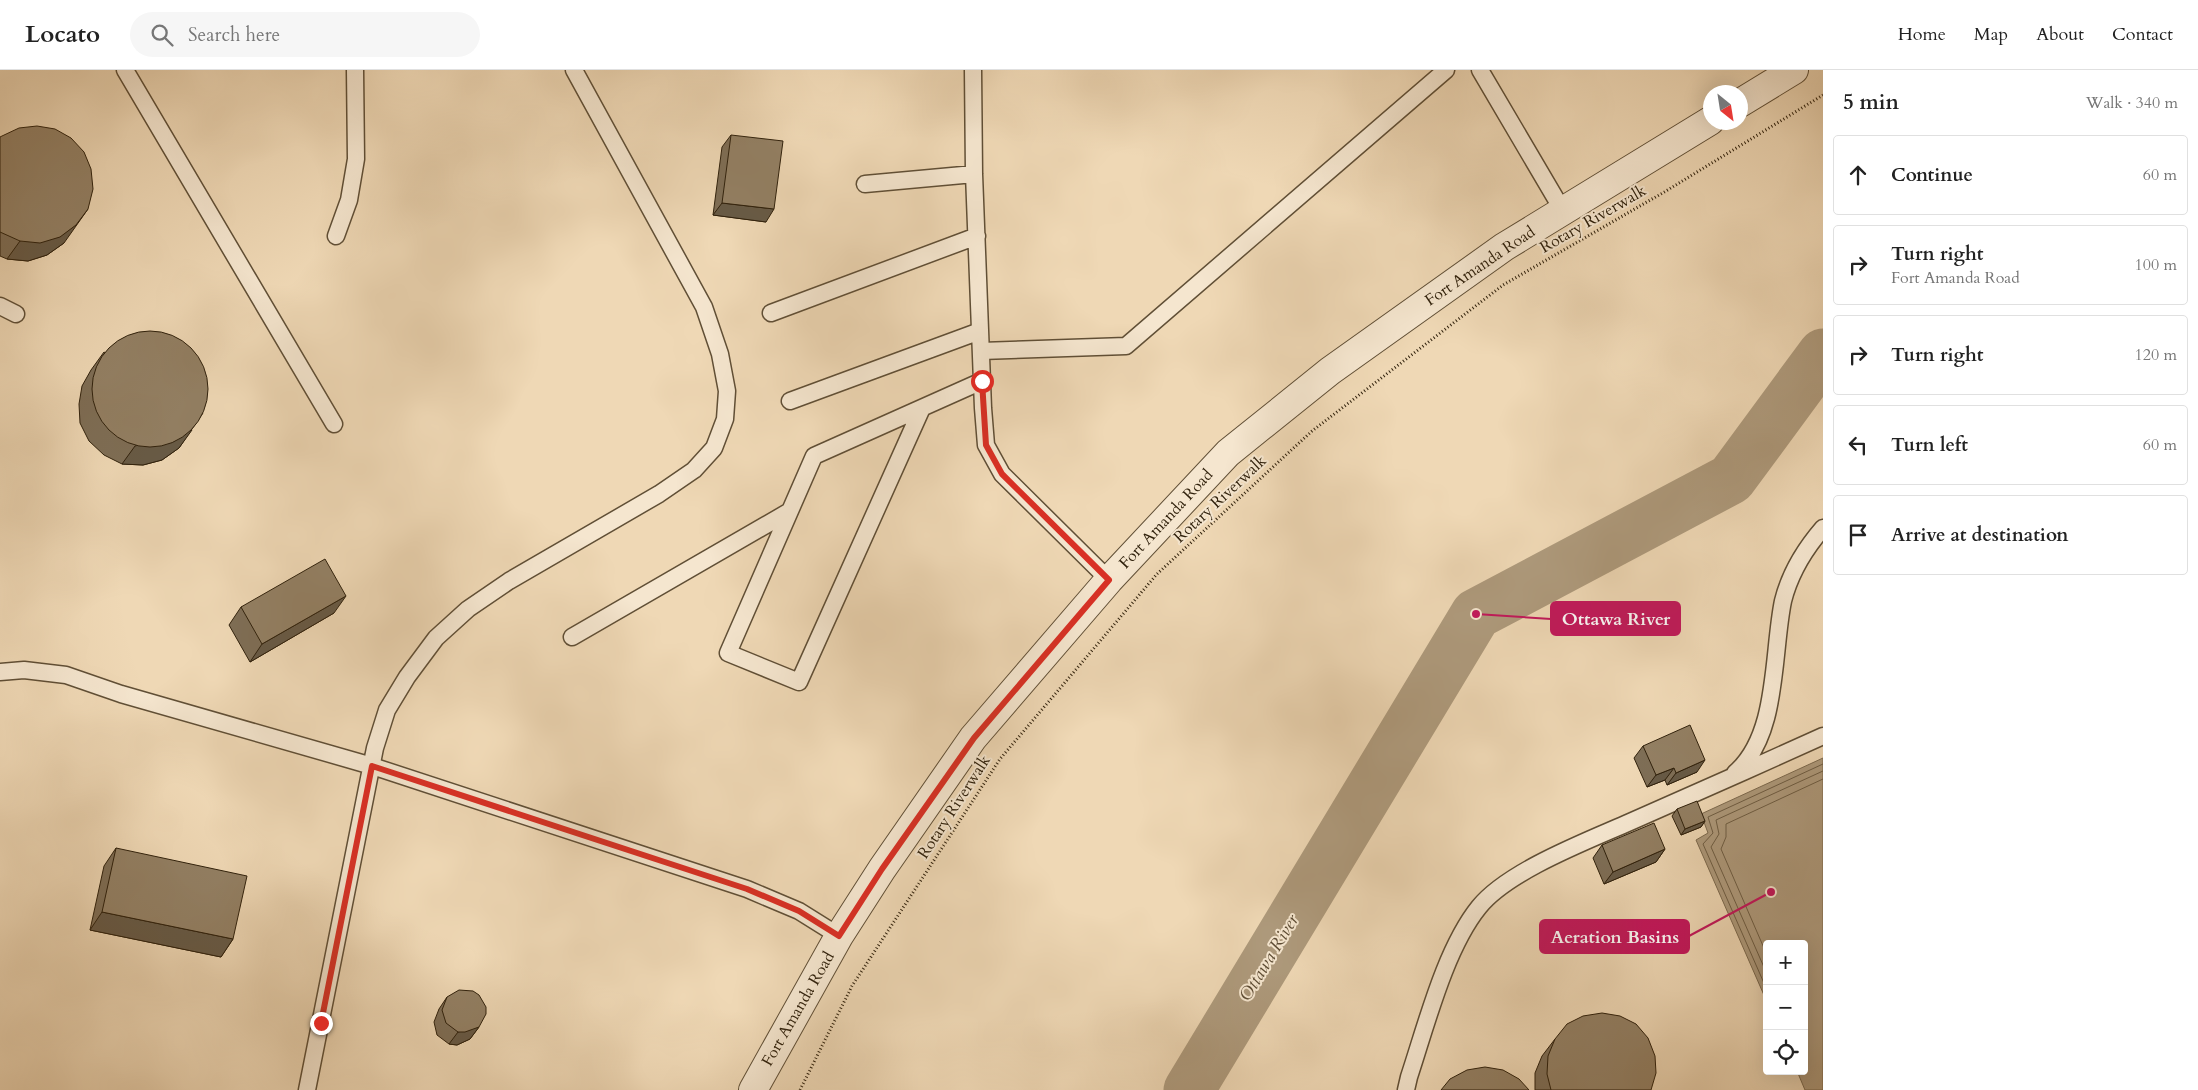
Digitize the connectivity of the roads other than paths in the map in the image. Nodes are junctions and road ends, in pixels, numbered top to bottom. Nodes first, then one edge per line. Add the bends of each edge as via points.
1 (125, 70) edge
2 (355, 70) edge
3 (574, 70) edge
4 (973, 70) edge
5 (1446, 70) edge
6 (1480, 70) edge
7 (1794, 70) edge
8 (1748, 98) edge
9 (1703, 125) edge
10 (974, 174) junction
11 (865, 184) dead end
12 (1563, 211) junction
13 (336, 236) dead end
14 (977, 236) junction
15 (0, 306) edge
16 (771, 313) dead end
17 (16, 314) dead end
18 (980, 331) junction
19 (981, 351) junction
20 (982, 381) junction
21 (790, 401) dead end
22 (922, 408) junction
23 (334, 424) dead end
24 (790, 511) junction
25 (1823, 528) edge
26 (1109, 580) junction
27 (572, 637) dead end
28 (0, 672) edge
29 (1823, 736) edge
30 (372, 766) junction
31 (1729, 778) junction
32 (839, 936) junction
33 (307, 1090) edge
34 (753, 1090) edge
35 (1406, 1090) edge

1 - 23 lane
2 - 13 lane via 356,159 349,200
3 - 30 lane via 704,307 720,354 727,391 725,420 714,448 694,470 659,494 509,581 468,609 436,638 387,710
4 - 10 lane
5 - 19 lane via 1126,346
6 - 12 lane
7 - 8 street
9 - 12 street, Fort Amanda Road
10 - 11 lane
10 - 14 lane
12 - 26 street, Fort Amanda Road via 1504,247 1330,371 1228,453
14 - 16 lane
14 - 18 lane
15 - 17 lane
18 - 19 lane
18 - 21 lane
19 - 20 lane
20 - 22 lane
20 - 26 lane via 986,445 1002,474
22 - 24 lane via 814,456
22 - 24 lane via 799,682 728,653
24 - 27 lane
25 - 31 lane via 1800,558 1790,580 1782,607 1772,682 1757,743
26 - 32 street, Fort Amanda Road via 974,738
28 - 30 lane via 24,670 66,675
29 - 31 lane
30 - 32 lane via 747,889 799,911
30 - 33 lane
31 - 35 lane via 1566,851 1500,888 1480,906 1449,960
32 - 34 street, Fort Amanda Road

